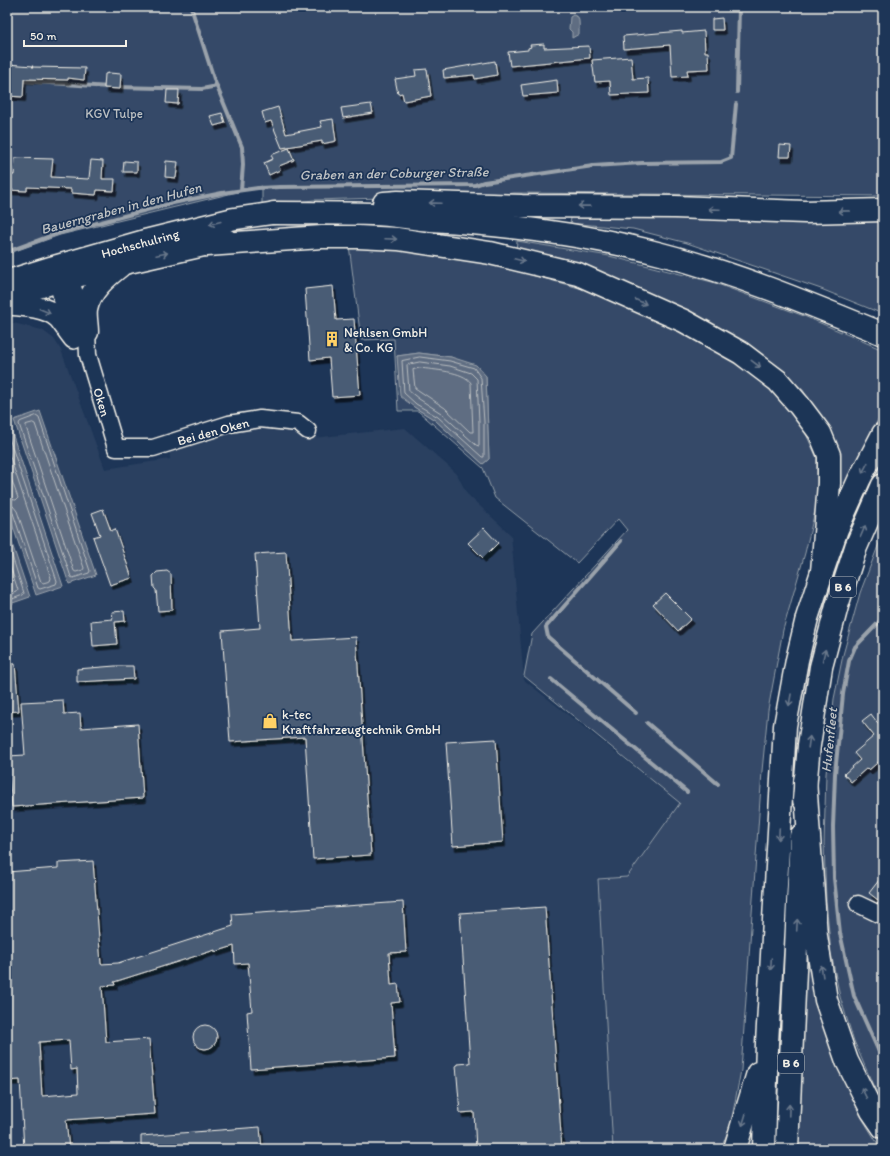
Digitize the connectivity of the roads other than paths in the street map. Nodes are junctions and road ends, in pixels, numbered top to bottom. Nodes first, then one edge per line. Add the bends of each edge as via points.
1 (883, 210) edge
2 (274, 213) junction
3 (430, 220) junction
4 (208, 245) junction
5 (124, 263) junction
6 (61, 272) junction
7 (7, 281) edge
8 (7, 297) edge
9 (7, 304) edge
10 (880, 333) edge
11 (81, 335) junction
12 (308, 431) dead end
13 (883, 434) edge
14 (116, 448) joint
15 (883, 485) edge
16 (822, 572) junction
17 (805, 780) junction
18 (858, 904) dead end
19 (883, 916) edge
20 (767, 1043) junction
21 (883, 1127) edge
22 (736, 1149) edge
23 (764, 1149) edge
24 (787, 1149) edge

1 -> 2 highway via 805,212 398,202
2 - 3 highway via 373,214
2 -> 6 street, Hochschulring via 232,219
3 - 4 highway via 278,230
3 - 10 highway via 473,222 555,232 661,254 724,272
5 -> 4 highway
4 -> 16 highway via 358,237 398,239 490,253 578,274 684,322 741,353 778,381 820,433 828,455 829,476
5 - 6 highway
5 - 11 highway via 104,278 92,295
6 - 7 street, Hochschulring
6 - 8 street, Hochschulring
6 - 11 street, Oken
9 -> 11 street via 26,305 43,310 58,317
11 - 14 street, Oken
12 - 14 street, Bei den Oken via 298,423 260,419 229,424 153,448
13 -> 16 highway, B 6 via 840,522
17 -> 15 highway, B 6 via 821,667 837,606 856,547
16 -> 20 highway, B 6 via 807,618 785,726
21 -> 17 highway via 847,1061 826,1000 816,936
24 -> 17 highway, B 6
18 - 19 street
20 -> 22 highway
20 - 23 highway, B 6

